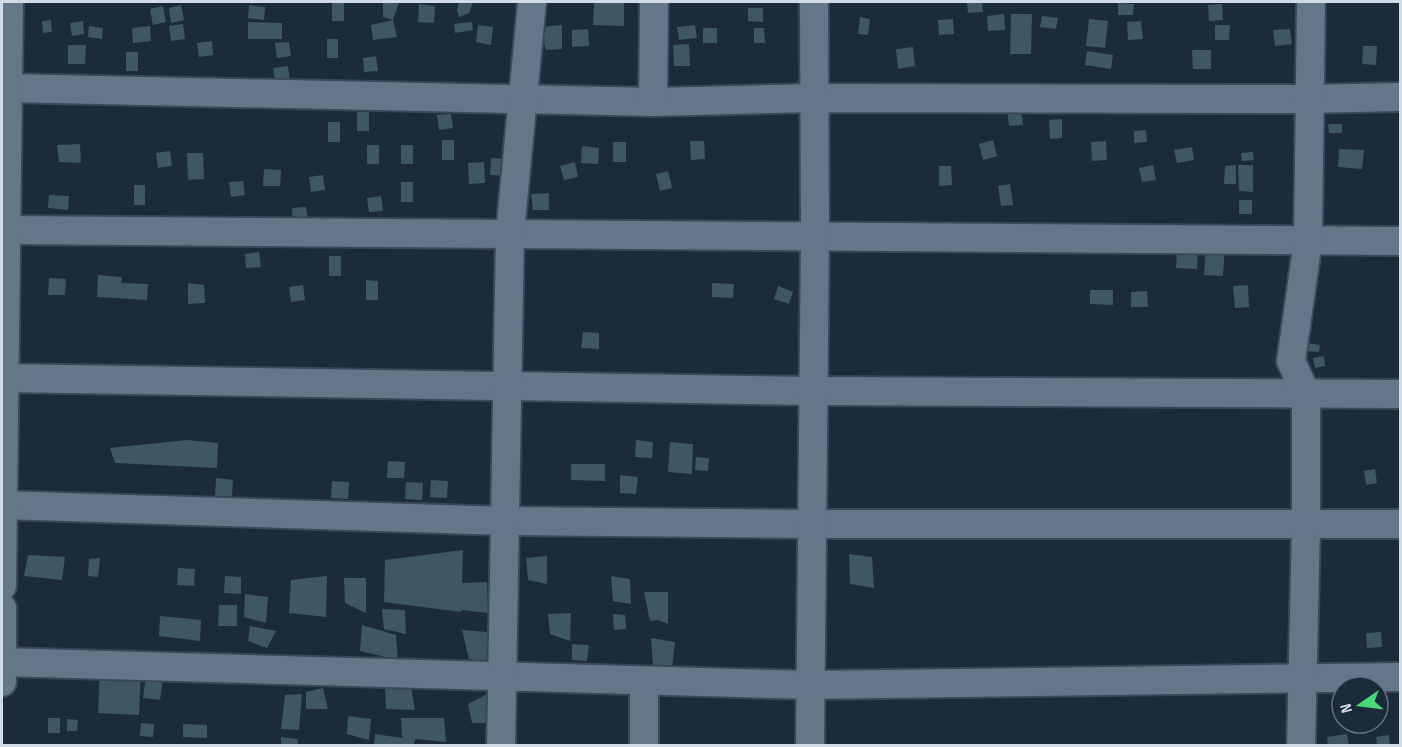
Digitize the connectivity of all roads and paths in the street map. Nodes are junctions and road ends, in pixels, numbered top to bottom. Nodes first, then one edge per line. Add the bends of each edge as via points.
1 (9, 2) edge
2 (532, 2) edge
3 (654, 2) edge
4 (814, 2) edge
5 (1311, 2) edge
6 (8, 88) junction
7 (1401, 97) edge
8 (814, 98) junction
9 (1309, 99) junction
10 (522, 101) junction
11 (653, 102) junction
12 (4, 138) edge
13 (6, 230) junction
14 (510, 233) junction
15 (815, 235) junction
16 (1308, 241) junction
17 (1401, 241) edge
18 (3, 378) edge
19 (507, 386) junction
20 (813, 391) junction
21 (1306, 394) junction
22 (1401, 394) edge
23 (2, 505) edge
24 (505, 520) junction
25 (812, 524) junction
26 (1401, 524) edge
27 (1306, 525) junction
28 (2, 586) edge
29 (2, 608) edge
30 (2, 662) edge
31 (504, 677) junction
32 (1401, 677) edge
33 (1302, 679) junction
34 (644, 681) junction
35 (2, 682) edge
36 (810, 685) junction
37 (501, 746) edge
38 (644, 746) edge
39 (810, 746) edge
40 (1301, 746) edge

1 - 6 street
2 - 10 street
3 - 11 street
4 - 8 street
5 - 9 street
6 - 10 street
6 - 12 street
7 - 9 street
8 - 9 street
8 - 11 street
8 - 15 street
9 - 16 street
10 - 11 street
10 - 14 street
12 - 13 street
13 - 14 street
13 - 18 street
14 - 15 street
14 - 19 street
15 - 16 street
15 - 20 street
16 - 17 street
16 - 21 street via 1291,361
18 - 19 street
18 - 23 street
19 - 20 street
19 - 24 street
20 - 21 street
20 - 25 street
21 - 22 street
21 - 27 street
23 - 24 street
23 - 28 street
24 - 25 street
24 - 31 street
25 - 27 street
25 - 36 street
26 - 27 street
27 - 33 street
29 - 30 street
30 - 31 street
30 - 35 street
31 - 34 street
31 - 37 street
32 - 33 street
33 - 36 street
33 - 40 street
34 - 36 street
34 - 38 street
36 - 39 street

